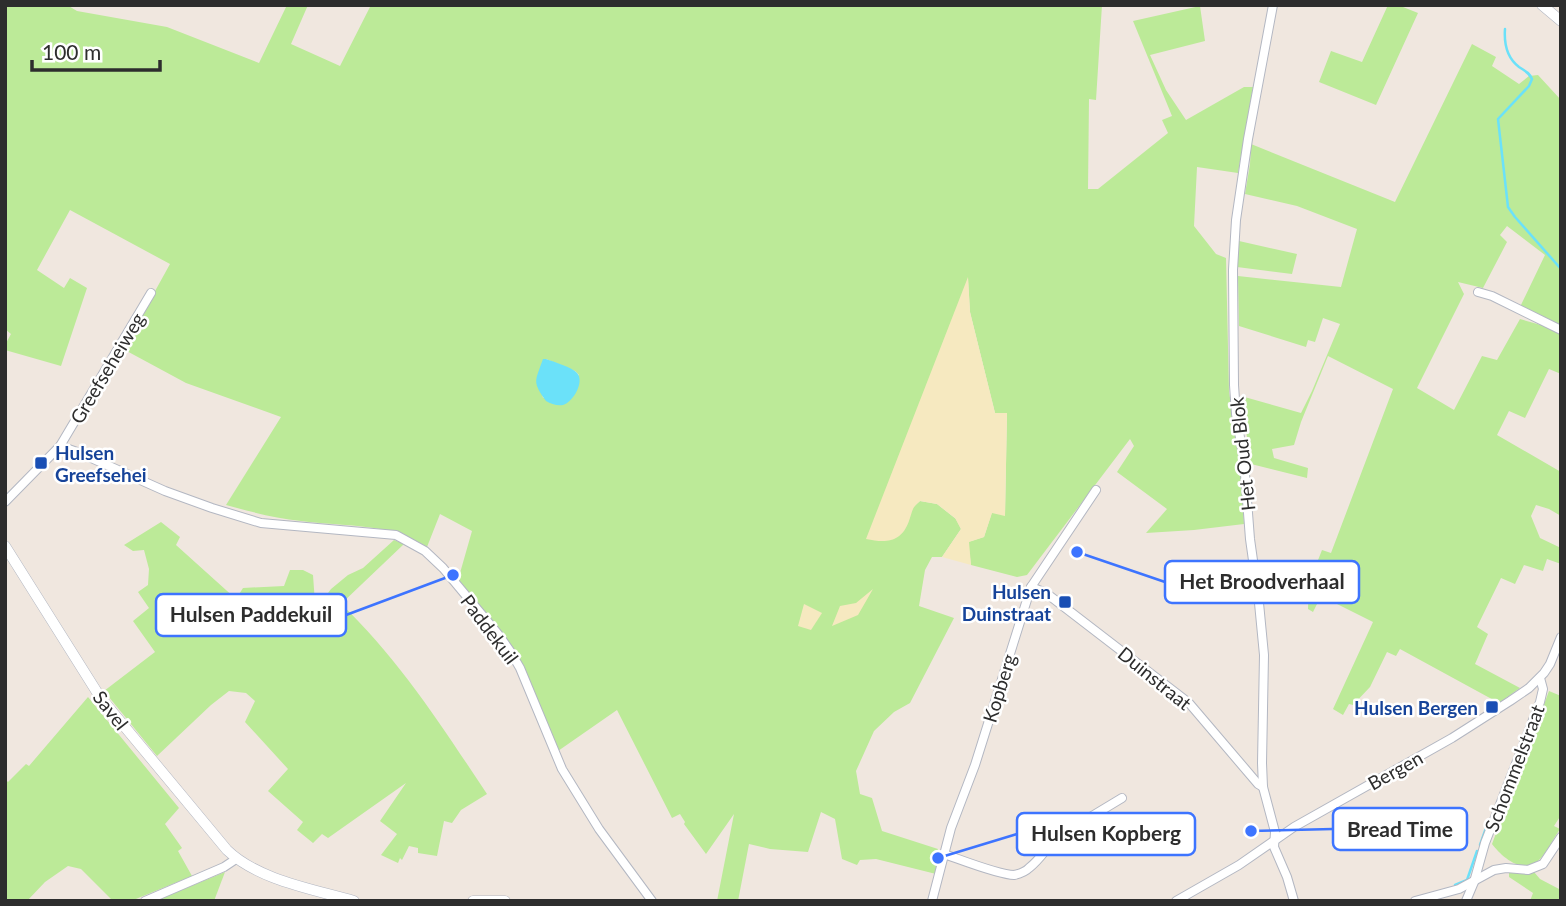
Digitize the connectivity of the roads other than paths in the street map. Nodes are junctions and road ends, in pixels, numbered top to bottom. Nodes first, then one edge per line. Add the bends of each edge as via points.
1 (1273, 5) edge
2 (1542, 5) edge
3 (1561, 21) edge
4 (1478, 292) dead end
5 (151, 293) dead end
6 (1561, 330) edge
7 (60, 446) junction
8 (1096, 490) dead end
9 (5, 502) edge
10 (5, 546) edge
11 (1031, 586) junction
12 (1561, 637) edge
13 (1539, 678) junction
14 (1263, 787) junction
15 (1122, 798) dead end
16 (1561, 837) edge
17 (1275, 840) junction
18 (944, 854) junction
19 (236, 859) junction
20 (1474, 882) junction
21 (145, 901) edge
22 (354, 901) edge
23 (473, 901) edge
24 (505, 901) edge
25 (652, 901) edge
26 (932, 901) edge
27 (1176, 901) edge
28 (1294, 901) edge
29 (1415, 901) edge
30 (1466, 901) edge

1 - 14 street, Het Oud Blok via 1236,220 1233,270 1236,414 1264,654
2 - 3 street
4 - 6 street
5 - 7 street, Greefseheiweg
7 - 9 street, Greefseheiweg
7 - 25 street, Paddekuil via 165,491 261,523 396,535 425,551 510,651 562,769
8 - 11 street, Kopberg
10 - 19 street, Savel via 100,697
11 - 14 street, Duinstraat via 1172,688
11 - 18 street, Kopberg
12 - 13 street, Schommelstraat
13 - 17 street, Bergen via 1452,738
13 - 20 street, Schommelstraat via 1544,689 1540,702
14 - 17 street, Het Oud Blok
15 - 18 street via 1059,835 1031,867 1015,875
16 - 20 street via 1543,864 1528,870 1494,870
17 - 27 street, Bergen
17 - 28 street, Het Oud Blok
18 - 26 street, Kopberg
19 - 21 street
19 - 22 street via 266,875
20 - 29 street
20 - 30 street, Schommelstraat
23 - 24 street

